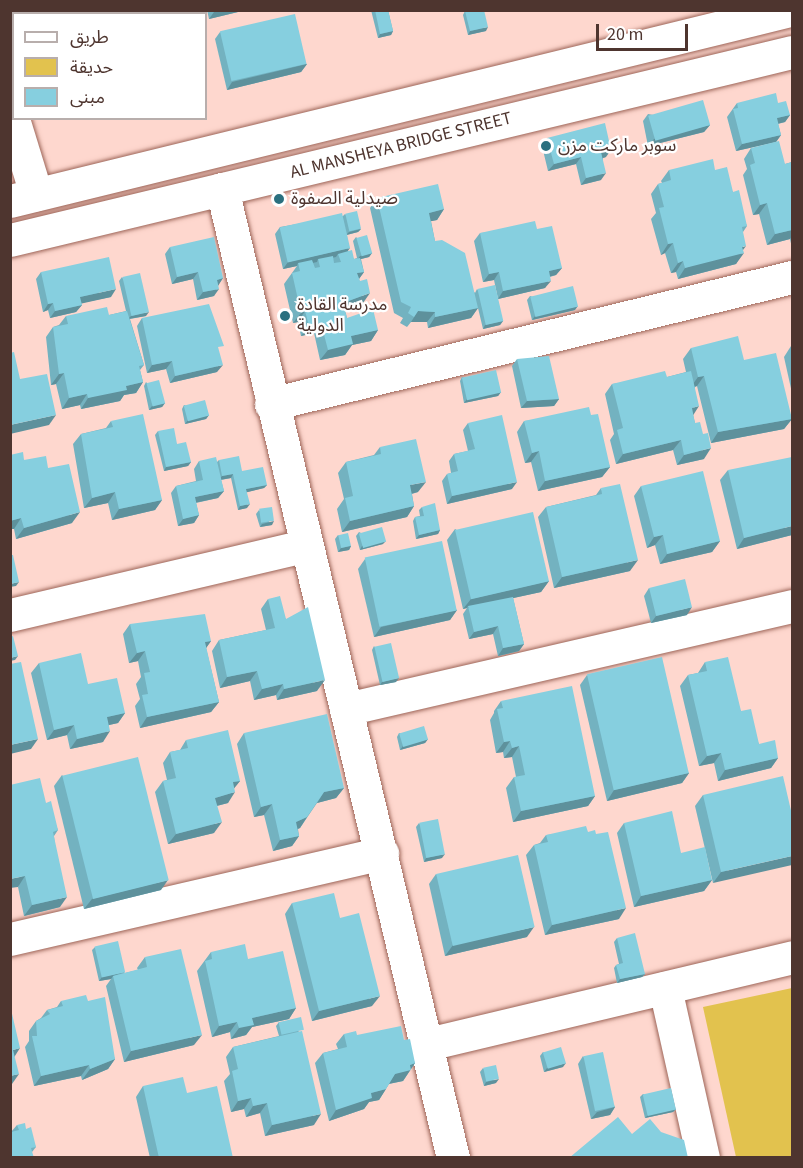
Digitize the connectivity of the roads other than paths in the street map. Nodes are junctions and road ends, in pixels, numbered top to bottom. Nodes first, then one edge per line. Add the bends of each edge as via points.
1 (790, 10) edge
2 (792, 52) edge
3 (10, 109) edge
4 (222, 189) junction
5 (23, 198) edge
6 (10, 240) edge
7 (792, 277) edge
8 (271, 404) junction
9 (305, 546) junction
10 (792, 606) edge
11 (10, 615) edge
12 (346, 709) junction
13 (382, 853) junction
14 (10, 939) edge
15 (792, 957) edge
16 (665, 988) junction
17 (428, 1044) junction
18 (453, 1158) edge
19 (704, 1158) edge

1 - 5 street, AL MANSHEYA BRIDGE STREET
2 - 4 street, AL MANSHEYA BRIDGE STREET
3 - 5 street
4 - 6 street, AL MANSHEYA BRIDGE STREET
4 - 8 street
7 - 8 street
8 - 9 street
9 - 11 street
9 - 12 street
10 - 12 street
12 - 13 street
13 - 14 street
13 - 17 street
15 - 16 street
16 - 17 street
16 - 19 street
17 - 18 street

